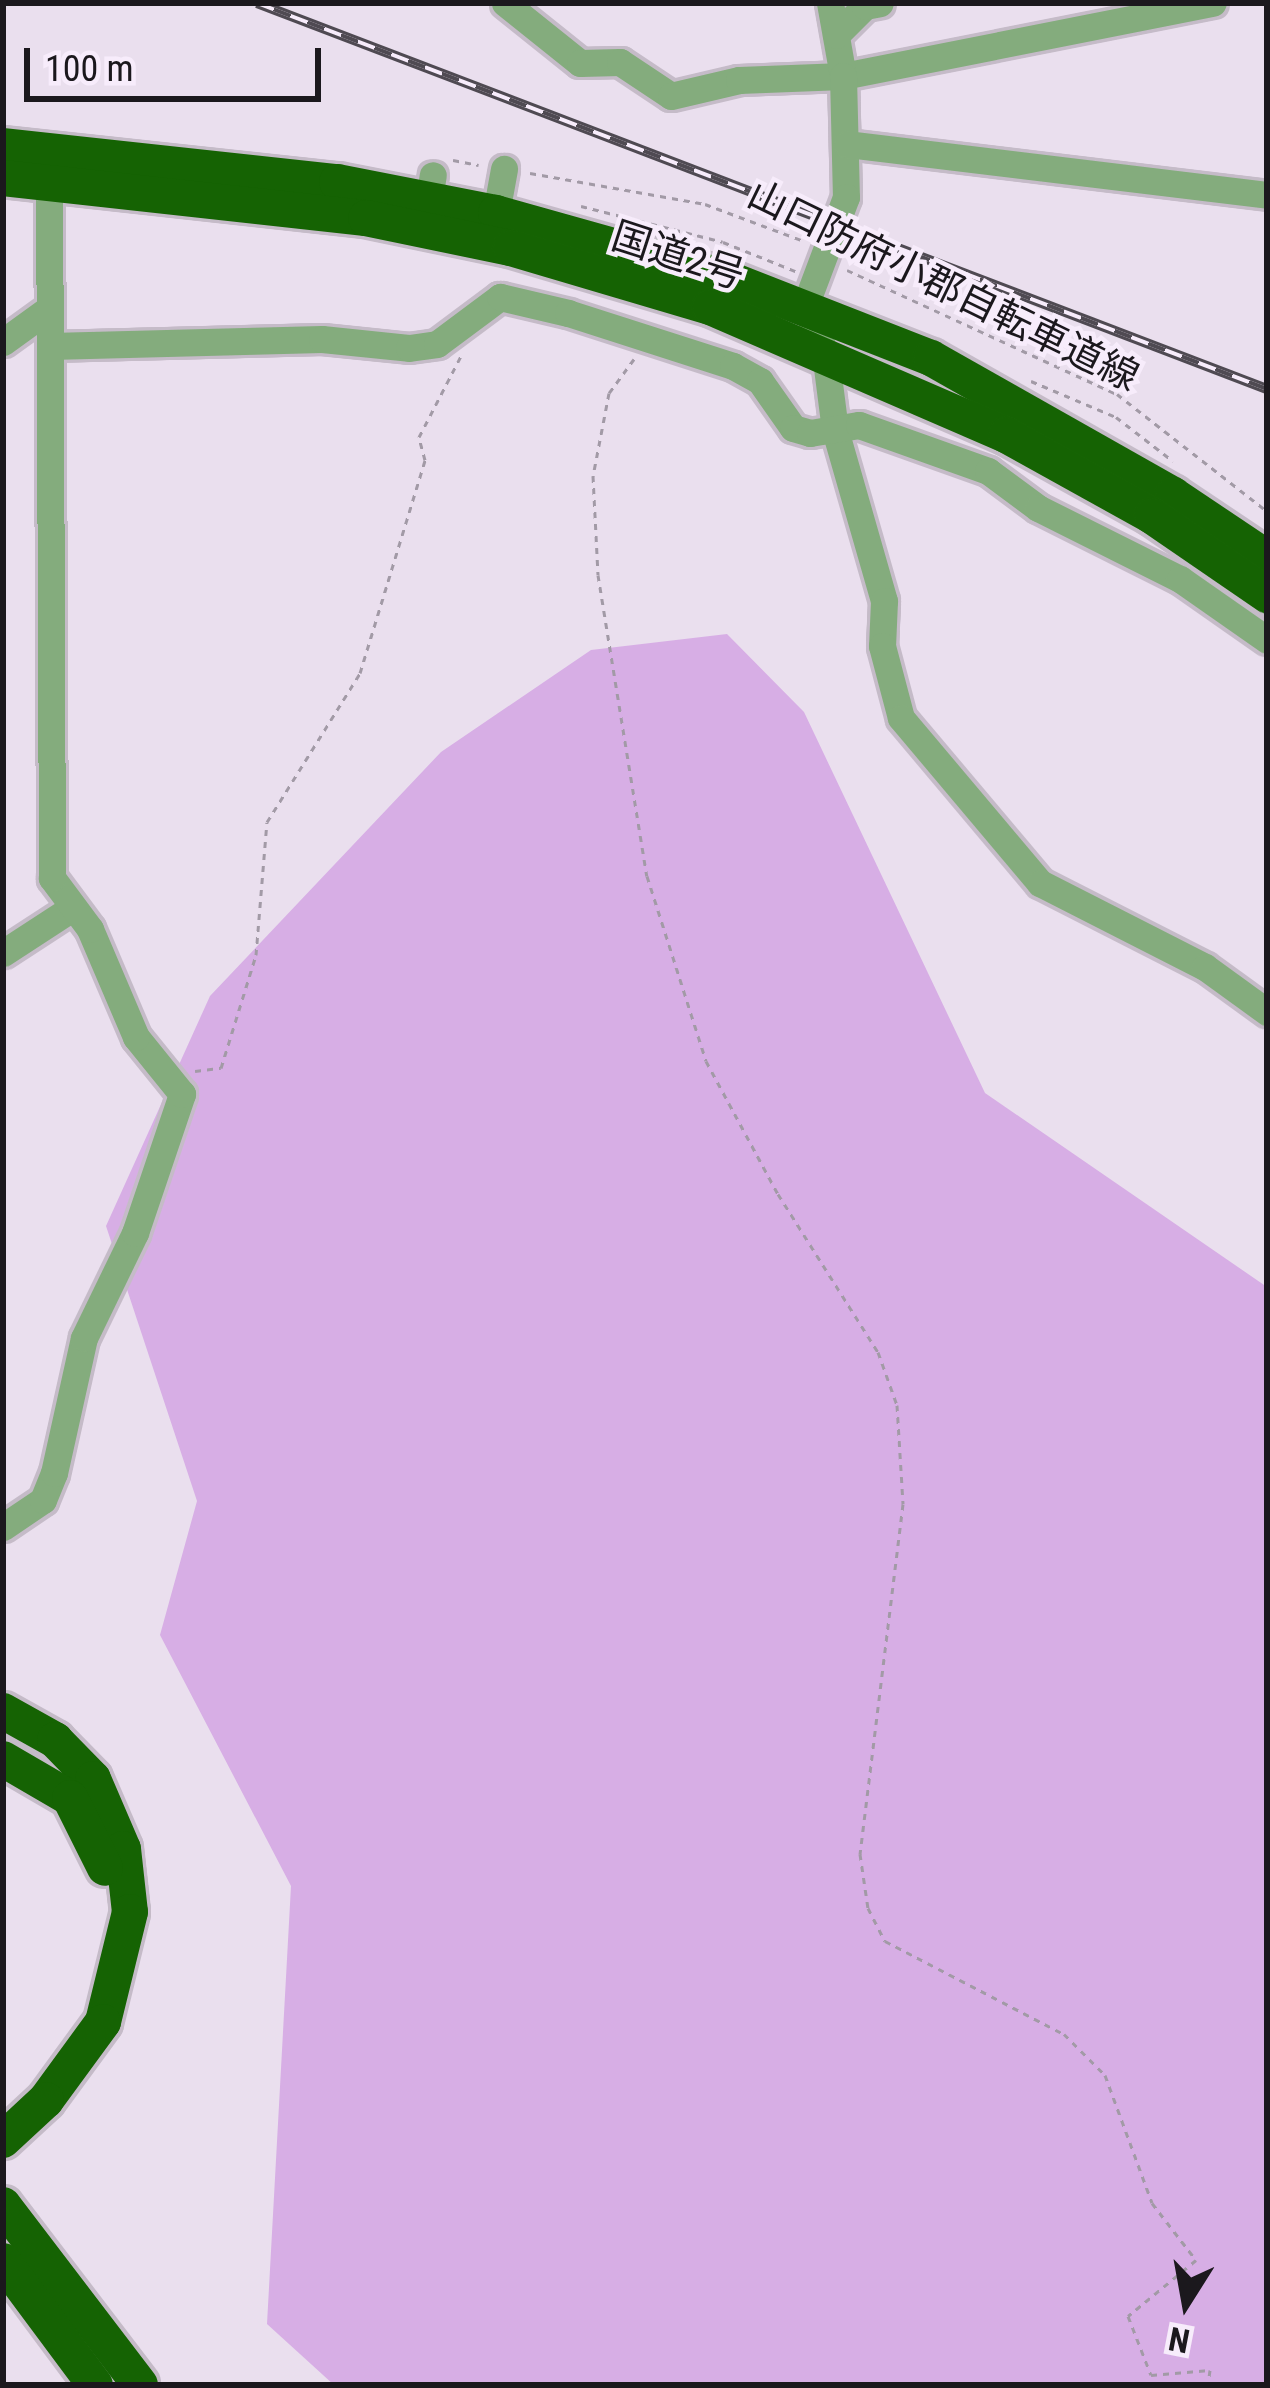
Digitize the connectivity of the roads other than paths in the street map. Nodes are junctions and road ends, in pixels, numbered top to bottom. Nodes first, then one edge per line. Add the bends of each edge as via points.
1 (505, 3) edge
2 (830, 3) edge
3 (880, 3) edge
4 (1213, 3) edge
5 (1161, 7) edge
6 (836, 34) junction
7 (843, 76) junction
8 (847, 144) junction
9 (3, 146) edge
10 (49, 166) junction
11 (504, 169) road end
12 (3, 178) edge
13 (1267, 195) edge
14 (496, 213) junction
15 (805, 306) junction
16 (50, 308) junction
17 (3, 342) edge
18 (50, 346) junction
19 (825, 352) junction
20 (835, 430) junction
21 (1267, 558) edge
22 (1267, 595) edge
23 (1267, 640) edge
24 (73, 908) junction
25 (3, 953) edge
26 (1267, 1012) edge
27 (3, 1527) edge
28 (3, 1711) edge
29 (3, 1759) edge
30 (9, 2120) edge
31 (3, 2178) edge
32 (3, 2205) edge
33 (40, 2251) junction
34 (3, 2261) edge
35 (3, 2290) edge
36 (79, 2385) edge
37 (95, 2385) edge
38 (140, 2385) edge

1 - 7 street via 580,63 620,62 671,96 739,80
2 - 6 street
3 - 6 street via 865,6
4 - 5 street
5 - 7 street
6 - 7 street
7 - 8 street
8 - 13 street
8 - 15 street via 846,197
9 - 10 highway, 国道2号
10 - 12 highway, 国道2号
10 - 14 highway, 国道2号 via 431,187
10 - 16 street
10 - 19 highway, 国道2号 via 511,248 710,307
11 - 14 street
14 - 15 highway, 国道2号
15 - 19 street
15 - 21 highway, 国道2号 via 1031,410
16 - 17 street
16 - 18 street
18 - 20 street via 322,339 409,348 460,329 500,297 649,338 760,381 793,428
18 - 24 street via 52,878
19 - 20 street
19 - 22 highway, 国道2号 via 1081,474
20 - 23 street via 859,425 988,471 1038,508 1180,579
20 - 26 street via 884,602 886,671 919,746 1040,883 1205,967
24 - 25 street
24 - 27 street via 90,928 136,1037 182,1094 135,1233 84,1337 43,1500
28 - 30 highway via 56,1739 93,1779 123,1849 130,1893 123,1968 103,2022
29 - 30 highway via 70,1798 98,1845 110,1895 93,1995
31 - 33 highway
32 - 33 highway
33 - 38 highway
34 - 37 highway
35 - 36 highway

